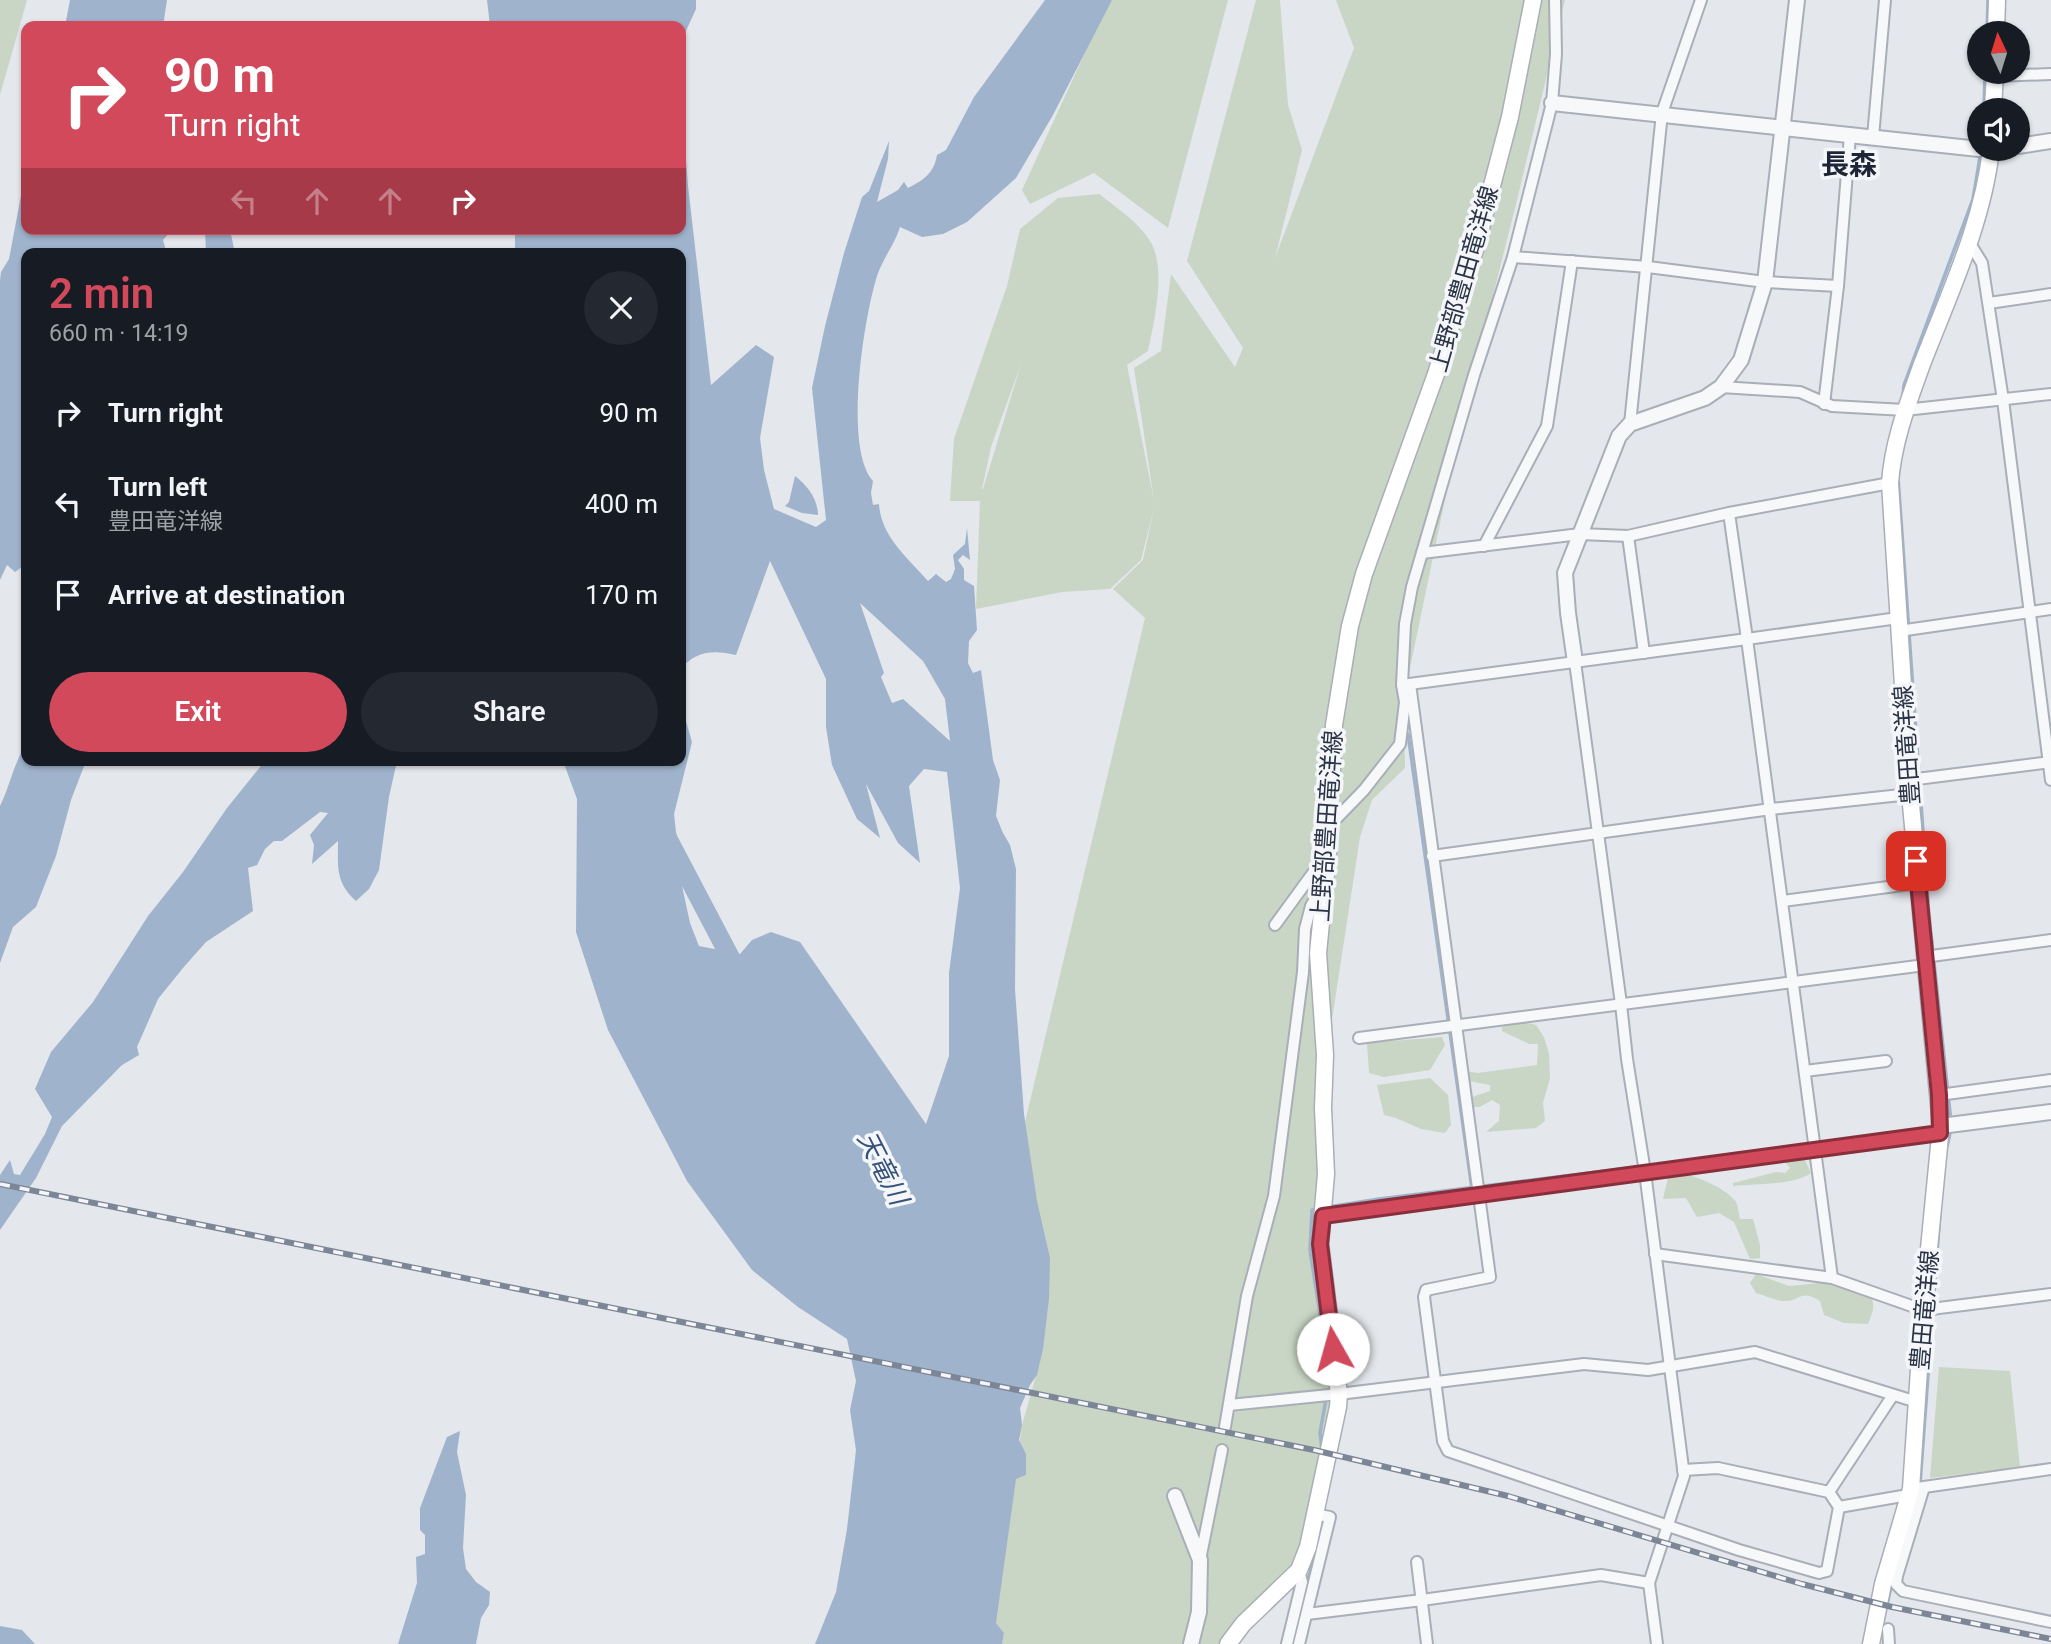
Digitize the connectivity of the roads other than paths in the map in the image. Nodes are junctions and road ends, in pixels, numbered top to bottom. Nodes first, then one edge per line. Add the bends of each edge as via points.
1 (1533, 0) edge
2 (1555, 0) edge
3 (1701, 0) edge
4 (1797, 0) edge
5 (1885, 0) edge
6 (1997, 0) edge
7 (1996, 21) edge
8 (2030, 74) edge
9 (2051, 74) edge
10 (1552, 103) junction
11 (1662, 113) junction
12 (1782, 127) junction
13 (1850, 135) junction
14 (1873, 137) junction
15 (2051, 141) edge
16 (2030, 144) edge
17 (1967, 148) edge
18 (1990, 161) edge
19 (1969, 242) junction
20 (1513, 257) junction
21 (1572, 261) junction
22 (1648, 267) junction
23 (1765, 282) junction
24 (1838, 286) junction
25 (2051, 294) edge
26 (1989, 303) junction
27 (1721, 387) junction
28 (2051, 394) edge
29 (2003, 400) junction
30 (1824, 404) junction
31 (1905, 410) junction
32 (1630, 424) junction
33 (1890, 483) junction
34 (1729, 513) junction
35 (1580, 534) junction
36 (1628, 536) junction
37 (1484, 546) junction
38 (1422, 553) junction
39 (2051, 609) edge
40 (2030, 612) junction
41 (1898, 624) junction
42 (1747, 639) junction
43 (1644, 653) junction
44 (1575, 662) junction
45 (1406, 685) junction
46 (2050, 762) edge
47 (2051, 780) edge
48 (1910, 788) junction
49 (1771, 809) junction
50 (1330, 825) junction
51 (1598, 832) junction
52 (1328, 853) junction
53 (1432, 856) junction
54 (1918, 883) junction
55 (1323, 884) junction
56 (1783, 901) junction
57 (1275, 925) dead end
58 (2051, 940) edge
59 (1925, 961) junction
60 (1794, 983) junction
61 (1621, 1004) junction
62 (1455, 1027) junction
63 (1359, 1038) dead end
64 (1886, 1061) dead end
65 (1805, 1071) junction
66 (2051, 1080) edge
67 (1939, 1095) junction
68 (2051, 1112) edge
69 (1941, 1129) junction
70 (1815, 1149) junction
71 (1645, 1172) junction
72 (1478, 1194) junction
73 (1323, 1216) junction
74 (1655, 1254) junction
75 (1832, 1278) junction
76 (2051, 1294) edge
77 (1923, 1310) junction
78 (1670, 1366) junction
79 (1436, 1382) junction
80 (1339, 1394) junction
81 (1894, 1395) junction
82 (1917, 1402) junction
83 (1229, 1405) junction
84 (1225, 1427) dead end
85 (1222, 1450) dead end
86 (2051, 1469) edge
87 (1683, 1470) junction
88 (1914, 1490) junction
89 (1829, 1492) junction
90 (1175, 1496) dead end
91 (1839, 1507) junction
92 (1315, 1514) junction
93 (1668, 1525) junction
94 (1200, 1560) junction
95 (1417, 1562) dead end
96 (1299, 1570) junction
97 (1649, 1583) junction
98 (1422, 1600) junction
99 (1307, 1614) junction
100 (2051, 1622) edge
101 (1888, 1629) dead end
102 (1191, 1644) edge
103 (1228, 1644) edge
104 (1287, 1644) edge
105 (1299, 1644) edge
106 (1427, 1644) edge
107 (1657, 1644) edge
108 (1871, 1644) edge
109 (1889, 1644) edge

1 - 50 main road, 上野部豊田竜洋線 via 1510,117 1477,243 1350,626 1334,725
2 - 10 street
3 - 11 street
4 - 12 street
5 - 14 street
6 - 7 main road
8 - 9 street
10 - 11 street
10 - 20 street
11 - 12 street
11 - 22 street
12 - 13 street
12 - 23 street
13 - 14 street
13 - 24 street
14 - 17 street
15 - 16 street
18 - 19 main road, 豊田竜洋線
19 - 26 street via 1982,263
19 - 31 main road, 豊田竜洋線
20 - 21 street
20 - 38 street
21 - 22 street
21 - 37 street via 1547,426
22 - 23 street
22 - 32 street
23 - 24 street
23 - 27 street via 1741,360
24 - 30 street
25 - 26 street
26 - 29 street
27 - 30 street via 1800,392
27 - 32 street via 1705,398
28 - 29 street
29 - 31 street
29 - 40 street
30 - 31 street
31 - 33 main road, 豊田竜洋線
32 - 35 street via 1619,436
33 - 34 street
33 - 41 main road, 豊田竜洋線
34 - 36 street
34 - 42 street
35 - 36 street
35 - 37 street
35 - 44 street via 1565,573
36 - 43 street
37 - 38 street
38 - 45 street via 1405,624
39 - 40 street
40 - 41 street
40 - 46 street
41 - 42 street
41 - 48 main road, 豊田竜洋線
42 - 43 street
42 - 49 street
43 - 44 street
44 - 45 street
44 - 51 street
45 - 50 street via 1400,744
45 - 53 street
46 - 47 street
46 - 48 street
48 - 49 street
48 - 54 main road, 豊田竜洋線
49 - 51 street
49 - 56 street
50 - 52 main road, 上野部豊田竜洋線
51 - 53 street
51 - 61 street
52 - 55 main road, 上野部豊田竜洋線
52 - 57 street
53 - 62 street
54 - 56 street
54 - 59 main road, 豊田竜洋線
55 - 73 main road, 上野部豊田竜洋線 via 1318,953 1325,1055
55 - 83 street via 1305,929 1274,1196 1247,1296
56 - 60 street
58 - 59 street
59 - 60 street
59 - 67 main road, 豊田竜洋線
60 - 61 street
60 - 65 street
61 - 62 street
61 - 71 street
62 - 63 street
62 - 72 street
64 - 65 street
65 - 70 street
66 - 67 street
67 - 69 main road, 豊田竜洋線
68 - 69 street
69 - 70 street
69 - 77 main road, 豊田竜洋線
70 - 71 street
70 - 75 street
71 - 72 street
71 - 74 street
72 - 73 street
72 - 79 street via 1490,1277 1426,1290 1424,1297
73 - 80 main road, 上野部豊田竜洋線 via 1320,1244
74 - 75 street
74 - 78 street
75 - 77 street
76 - 77 street
77 - 82 main road, 豊田竜洋線
78 - 79 street via 1648,1370 1584,1364
78 - 81 street via 1755,1352
78 - 87 street
79 - 80 street
79 - 93 street via 1448,1451
80 - 83 street
80 - 92 main road, 上野部豊田竜洋線
81 - 82 street
81 - 89 street
82 - 88 main road, 豊田竜洋線
83 - 84 street
85 - 94 street
86 - 88 street
87 - 89 street via 1718,1468
87 - 93 street
88 - 91 street
88 - 100 street via 1896,1576 1903,1591
88 - 108 main road, 豊田竜洋線 via 1883,1584
89 - 91 street
90 - 94 street
91 - 93 street via 1827,1571 1819,1573
92 - 96 main road, 上野部豊田竜洋線
92 - 99 street via 1330,1517
93 - 97 street
94 - 102 street via 1199,1612
95 - 98 street
96 - 103 main road, 上野部豊田竜洋線
96 - 104 street via 1302,1581
97 - 98 street via 1601,1574
97 - 107 street
98 - 99 street
98 - 106 street
99 - 105 street
101 - 109 street

